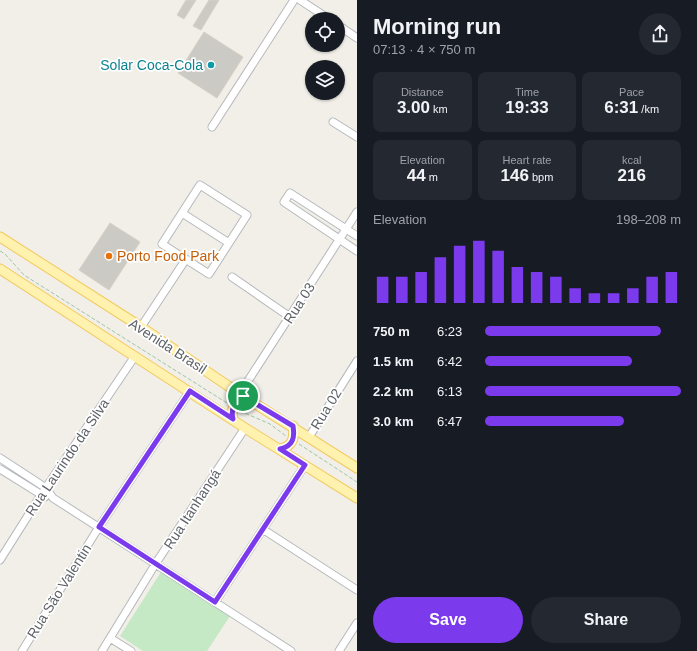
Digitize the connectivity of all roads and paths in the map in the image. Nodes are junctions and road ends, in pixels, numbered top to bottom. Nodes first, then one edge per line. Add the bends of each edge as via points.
1 (294, 0) edge
2 (300, 0) edge
3 (318, 12) edge
4 (345, 30) edge
5 (357, 38) edge
6 (333, 122) dead end
7 (212, 127) dead end
8 (357, 137) edge
9 (357, 212) edge
10 (182, 213) junction
11 (346, 229) junction
12 (357, 236) edge
13 (0, 237) edge
14 (340, 239) junction
15 (230, 243) junction
16 (0, 251) edge
17 (357, 251) edge
18 (186, 259) junction
19 (0, 269) edge
20 (232, 277) dead end
21 (290, 317) junction
22 (141, 327) junction
23 (135, 356) junction
24 (357, 361) edge
25 (190, 391) junction
26 (243, 396) junction
27 (233, 407) junction
28 (233, 419) junction
29 (293, 426) junction
30 (245, 428) junction
31 (309, 437) junction
32 (293, 440) junction
33 (280, 449) junction
34 (0, 458) edge
35 (305, 465) junction
36 (357, 468) edge
37 (0, 469) edge
38 (357, 482) edge
39 (46, 488) junction
40 (41, 495) junction
41 (53, 498) junction
42 (357, 498) edge
43 (99, 527) junction
44 (264, 530) junction
45 (0, 560) edge
46 (156, 563) junction
47 (357, 590) edge
48 (215, 602) junction
49 (357, 623) edge
50 (110, 638) junction
51 (22, 651) edge
52 (102, 651) edge
53 (131, 651) edge
54 (291, 651) edge
55 (339, 651) edge

1 - 7 street
2 - 3 street
4 - 5 street
6 - 8 street
9 - 11 street, Rua 03
10 - 15 street
10 - 15 street via 200,185 247,215
10 - 18 street via 162,244
11 - 12 street
11 - 14 street, Rua 03
11 - 14 street via 290,193 284,202
13 - 22 main road, Avenida Brasil
14 - 17 street
14 - 21 street, Rua 03
15 - 18 street via 209,274
16 - 27 path via 24,274
18 - 22 street
19 - 23 main road, Avenida Brasil
20 - 21 street
21 - 26 street, Rua 03 via 246,384
22 - 26 main road, Avenida Brasil
23 - 25 main road, Avenida Brasil
23 - 39 street, Rua Laurindo da Silva
24 - 31 street, Rua 02
25 - 28 main road, Avenida Brasil
25 - 43 street, Rua São Valentin
26 - 27 main road
26 - 29 main road, Avenida Brasil
27 - 28 main road
27 - 32 path via 270,424
28 - 30 main road, Avenida Brasil
29 - 31 main road, Avenida Brasil
29 - 32 main road
30 - 33 main road, Avenida Brasil
30 - 46 street, Rua Itanhangá
31 - 36 main road, Avenida Brasil
32 - 33 main road via 289,446
32 - 38 path
33 - 35 main road, Avenida Brasil
34 - 39 street
35 - 42 main road, Avenida Brasil
35 - 44 street
37 - 40 street
39 - 40 street, Rua Laurindo da Silva
39 - 41 street
40 - 41 street
40 - 45 street, Rua Laurindo da Silva
41 - 43 street
43 - 46 street
43 - 51 street, Rua São Valentin
44 - 47 street
44 - 48 street
46 - 48 street
46 - 50 street, Rua Itanhangá
48 - 54 street
49 - 55 street
50 - 52 street, Rua Itanhangá
50 - 53 street

